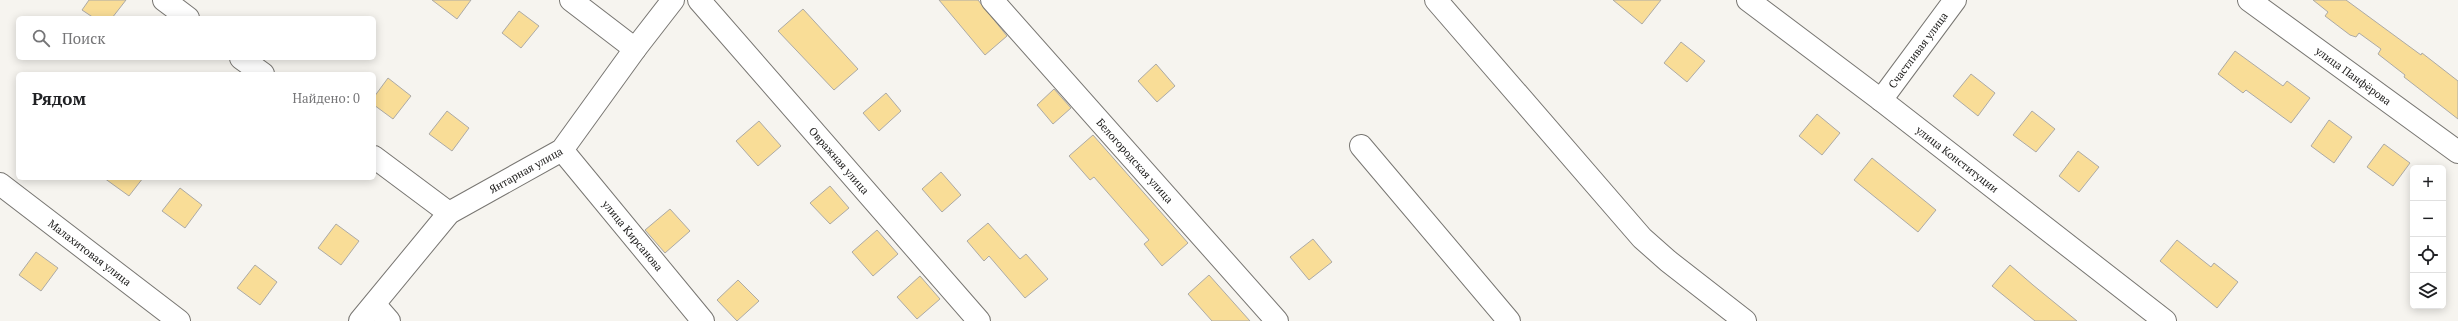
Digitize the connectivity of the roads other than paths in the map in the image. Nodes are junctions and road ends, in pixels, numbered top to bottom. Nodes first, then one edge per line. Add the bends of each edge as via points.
1 (164, 0) edge
2 (571, 0) edge
3 (673, 0) edge
4 (699, 0) edge
5 (992, 0) edge
6 (1436, 0) edge
7 (1748, 0) edge
8 (1955, 0) edge
9 (2249, 0) edge
10 (185, 16) edge
11 (635, 49) junction
12 (244, 60) edge
13 (260, 72) edge
14 (1881, 100) junction
15 (1361, 146) dead end
16 (562, 150) junction
17 (2458, 152) edge
18 (376, 158) edge
19 (0, 184) edge
20 (449, 213) junction
21 (375, 305) junction
22 (179, 321) edge
23 (360, 321) edge
24 (389, 321) edge
25 (703, 321) edge
26 (979, 321) edge
27 (1277, 321) edge
28 (1509, 321) edge
29 (1745, 321) edge
30 (2165, 321) edge

1 - 10 street
2 - 11 street
3 - 11 street, Янтарная улица
4 - 26 street, Овражная улица
5 - 27 street, Белогородская улица
6 - 29 street via 1642,238
7 - 14 street, улица Конституции
8 - 14 street, Счастливая улица
9 - 17 street, улица Панфёрова
11 - 16 street, Янтарная улица
12 - 13 street
14 - 30 street, улица Конституции
15 - 28 street
16 - 20 street, Янтарная улица
16 - 25 street, улица Кирсанова
18 - 20 street
19 - 22 street, Малахитовая улица
20 - 21 street, Янтарная улица
21 - 23 street, Янтарная улица
21 - 24 street

